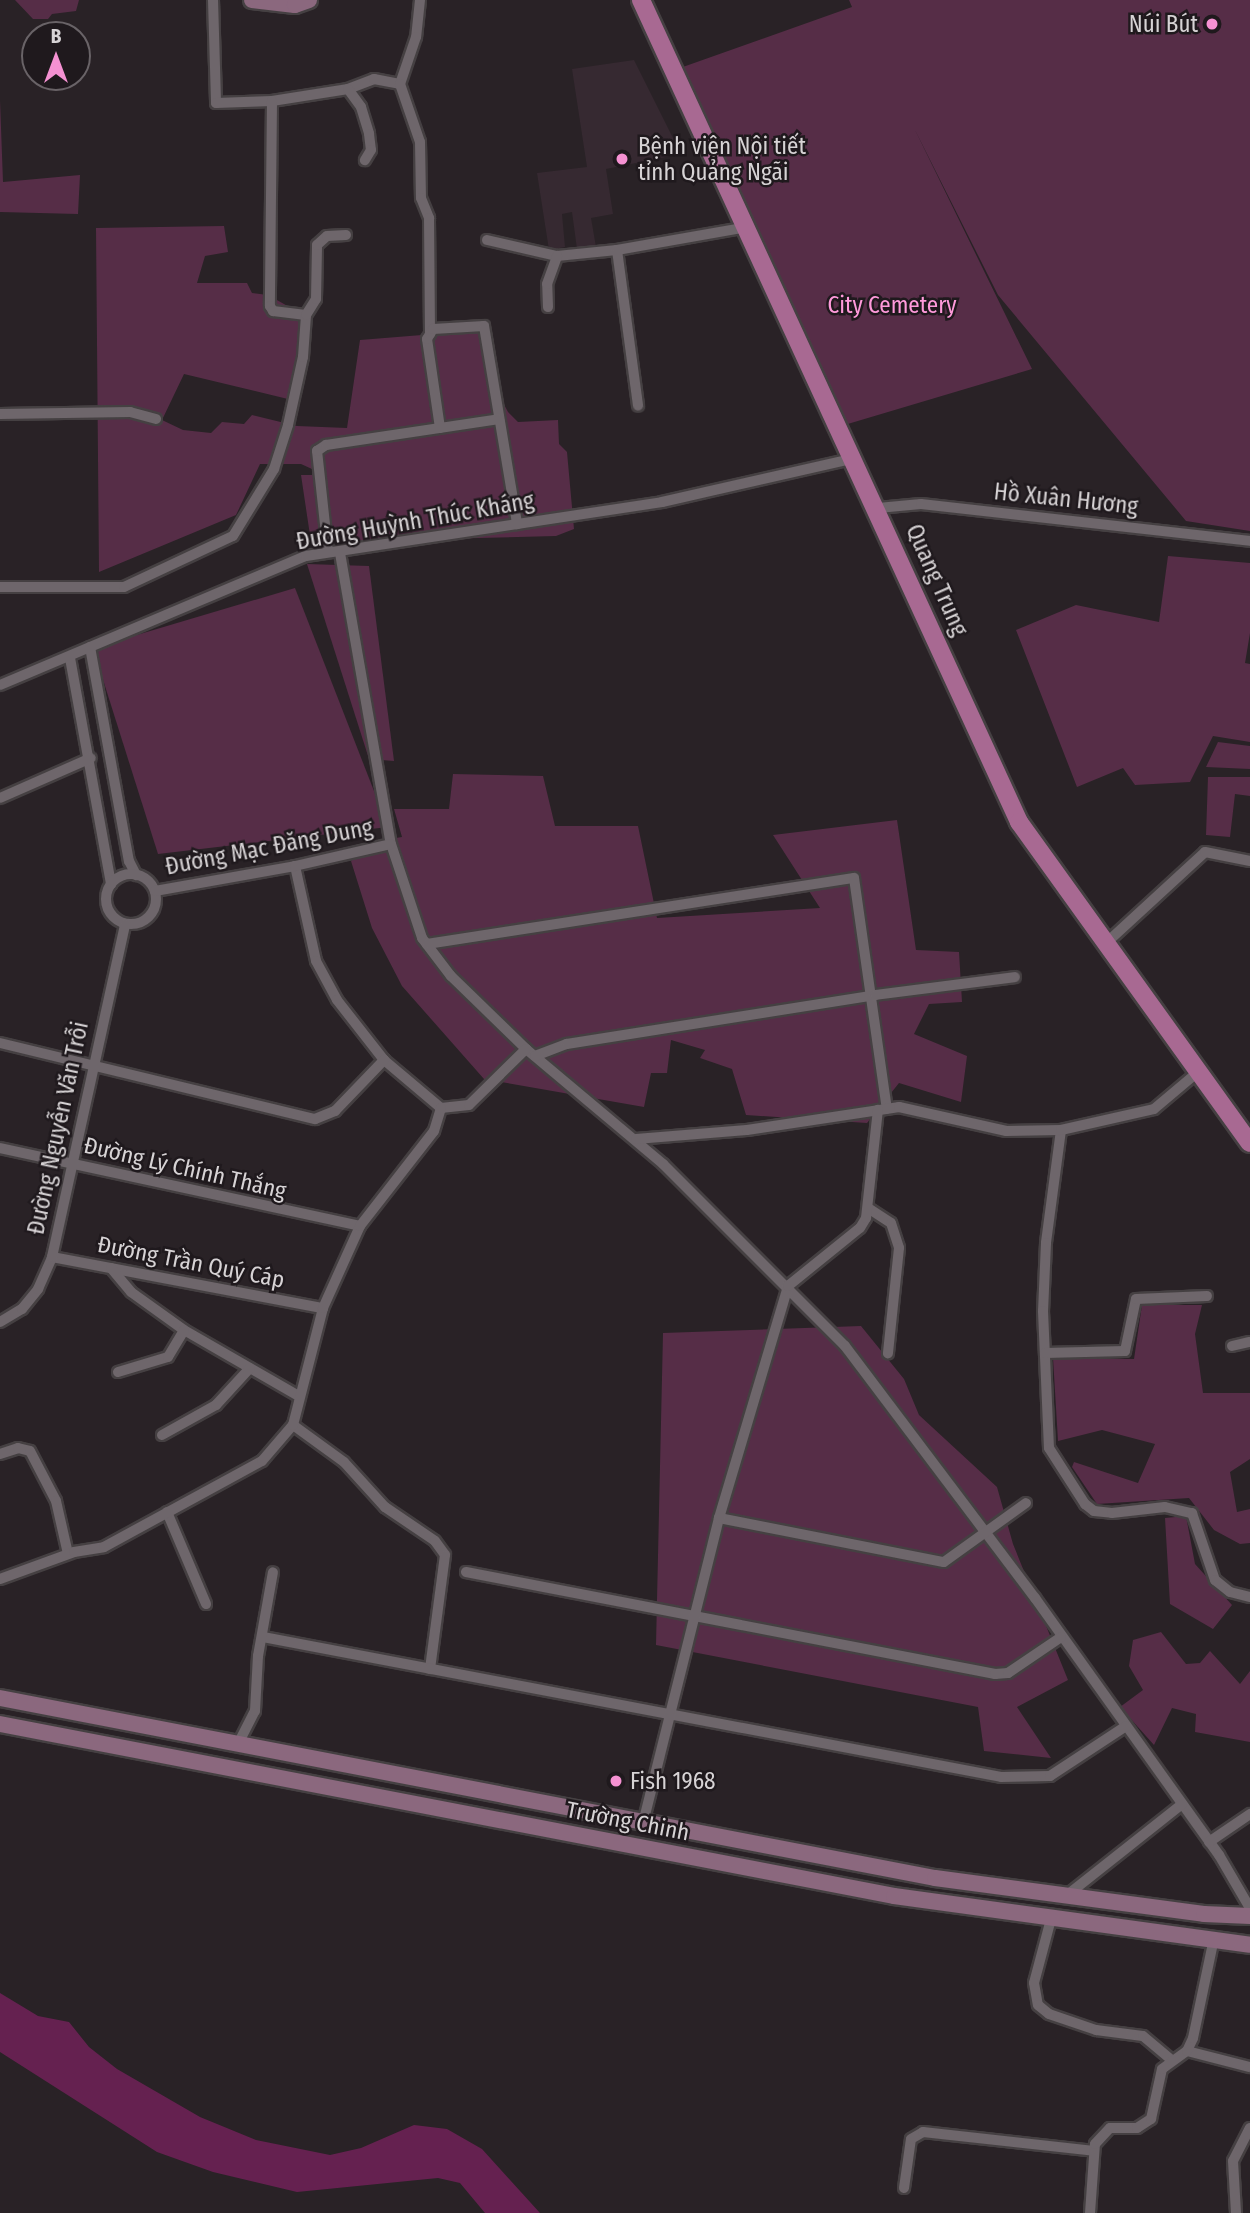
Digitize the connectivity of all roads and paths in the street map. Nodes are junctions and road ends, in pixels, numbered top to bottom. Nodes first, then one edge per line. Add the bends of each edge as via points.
1 (213, 0) edge
2 (251, 0) edge
3 (310, 0) edge
4 (420, 0) edge
5 (640, 0) edge
6 (400, 85) junction
7 (348, 89) junction
8 (272, 101) junction
9 (365, 160) dead end
10 (747, 227) junction
11 (346, 236) dead end
12 (487, 240) dead end
13 (617, 250) junction
14 (557, 256) junction
15 (548, 307) dead end
16 (306, 315) junction
17 (430, 334) junction
18 (638, 406) dead end
19 (0, 414) edge
20 (156, 419) dead end
21 (499, 419) junction
22 (440, 428) junction
23 (855, 458) junction
24 (877, 508) junction
25 (517, 524) junction
26 (1250, 541) edge
27 (328, 552) junction
28 (340, 552) junction
29 (0, 587) edge
30 (90, 648) junction
31 (70, 658) junction
32 (0, 685) edge
33 (91, 758) junction
34 (0, 798) edge
35 (391, 844) junction
36 (1250, 861) edge
37 (295, 866) junction
38 (136, 875) junction
39 (111, 884) junction
40 (155, 891) junction
41 (125, 925) junction
42 (427, 944) junction
43 (1104, 945) junction
44 (1016, 977) dead end
45 (874, 995) junction
46 (0, 1043) edge
47 (530, 1053) junction
48 (384, 1060) junction
49 (92, 1063) junction
50 (1198, 1072) junction
51 (441, 1108) junction
52 (883, 1110) junction
53 (1061, 1130) junction
54 (636, 1139) junction
55 (1250, 1143) edge
56 (0, 1148) edge
57 (70, 1164) junction
58 (867, 1208) junction
59 (360, 1226) junction
60 (52, 1257) junction
61 (111, 1268) junction
62 (788, 1286) junction
63 (1207, 1296) dead end
64 (323, 1308) junction
65 (0, 1322) edge
66 (184, 1331) junction
67 (1250, 1342) edge
68 (1232, 1346) dead end
69 (888, 1353) dead end
70 (1045, 1353) junction
71 (250, 1368) junction
72 (118, 1372) dead end
73 (297, 1395) junction
74 (293, 1425) junction
75 (162, 1435) dead end
76 (2, 1450) edge
77 (1026, 1503) dead end
78 (167, 1512) junction
79 (719, 1518) junction
80 (986, 1534) junction
81 (68, 1554) junction
82 (273, 1572) dead end
83 (467, 1572) dead end
84 (0, 1580) edge
85 (1250, 1597) edge
86 (206, 1604) dead end
87 (692, 1616) junction
88 (263, 1637) junction
89 (1061, 1637) junction
90 (430, 1669) junction
91 (0, 1698) edge
92 (667, 1713) junction
93 (0, 1724) edge
94 (1126, 1726) junction
95 (242, 1745) junction
96 (242, 1770) junction
97 (1182, 1804) junction
98 (1250, 1814) edge
99 (643, 1824) junction
100 (1209, 1842) junction
101 (639, 1846) junction
102 (1066, 1896) junction
103 (1250, 1908) edge
104 (1250, 1916) edge
105 (1051, 1919) junction
106 (1213, 1943) junction
107 (1250, 1945) edge
108 (1187, 2051) junction
109 (1170, 2059) junction
110 (1250, 2067) edge
111 (1250, 2128) edge
112 (1094, 2151) junction
113 (904, 2188) dead end
114 (1090, 2213) edge
115 (1236, 2213) edge

1 - 8 street via 216,103
2 - 3 street via 295,5
4 - 6 street via 416,37
5 - 10 main road, Quang Trung
6 - 7 street via 382,78
6 - 17 street via 420,142 421,198 429,218
7 - 8 street
7 - 9 street via 358,100 369,134 371,150
8 - 16 street via 270,306 273,311
10 - 13 street
10 - 23 main road, Quang Trung
11 - 16 street via 319,240 316,299
12 - 14 street
13 - 14 street
13 - 18 street
14 - 15 street via 547,284
16 - 29 street via 295,400 274,469 233,537 124,587
17 - 21 street via 433,328 475,325 488,330
17 - 22 street via 426,350
19 - 20 street via 130,412
21 - 22 street
21 - 25 street
22 - 27 street via 326,445 317,452
23 - 24 main road, Quang Trung
23 - 25 street, Đường Huỳnh Thúc Kháng via 689,496
24 - 26 street, Hồ Xuân Hương via 921,505
24 - 43 main road, Quang Trung via 1019,822
25 - 28 street, Đường Huỳnh Thúc Kháng
27 - 28 street, Đường Huỳnh Thúc Kháng
27 - 30 street, Đường Huỳnh Thúc Kháng via 306,556
28 - 35 street
30 - 31 street, Đường Huỳnh Thúc Kháng
30 - 38 street via 129,860
31 - 32 street, Đường Huỳnh Thúc Kháng
31 - 33 street
33 - 34 street
33 - 39 street
35 - 37 street, Đường Mạc Đăng Dung
35 - 42 street
36 - 43 street via 1205,852
37 - 40 street, Đường Mạc Đăng Dung
37 - 48 street via 316,961 337,1000
38 - 39 street via 123,875
38 - 40 street
39 - 41 street via 105,905 109,914
40 - 41 street via 153,912 146,920
41 - 49 street, Đường Nguyễn Văn Trỗi
42 - 45 street via 847,876 859,884
42 - 47 street via 450,976
43 - 50 main road, Quang Trung
44 - 45 street
45 - 47 street
45 - 52 street
46 - 49 street
47 - 51 street via 469,1105
47 - 54 street
48 - 49 street via 335,1111 315,1119
48 - 51 street
49 - 57 street, Đường Nguyễn Văn Trỗi
50 - 53 street via 1154,1109
50 - 55 main road, Quang Trung
51 - 59 street via 434,1131
52 - 53 street via 899,1107 1016,1132
52 - 54 street via 747,1130
52 - 58 street
53 - 70 street via 1046,1242
54 - 62 street
56 - 57 street, Đường Lý Chính Thắng
57 - 59 street, Đường Lý Chính Thắng
57 - 60 street, Đường Nguyễn Văn Trỗi
58 - 62 street via 860,1228
58 - 69 street via 891,1223 899,1248
59 - 64 street
60 - 61 street, Đường Trần Quý Cáp
60 - 65 street, Đường Nguyễn Văn Trỗi via 30,1299
61 - 64 street, Đường Trần Quý Cáp
61 - 66 street via 131,1292
62 - 79 street
62 - 80 street via 845,1346
63 - 70 street via 1136,1299 1125,1351
64 - 73 street
66 - 71 street
66 - 72 street via 168,1357
67 - 68 street
70 - 85 street via 1049,1448 1085,1504 1112,1513 1185,1508 1198,1523 1215,1580 1230,1592
71 - 73 street
71 - 75 street via 216,1405
73 - 74 street
74 - 78 street via 247,1473 205,1489
74 - 90 street via 344,1462 385,1507 435,1541 445,1555
76 - 81 street via 26,1447 30,1451 56,1501
77 - 80 street
78 - 81 street via 104,1548
78 - 86 street
79 - 80 street via 944,1562
79 - 87 street
80 - 89 street
81 - 84 street
82 - 88 street
83 - 87 street
87 - 89 street via 995,1674 1008,1673
87 - 92 street
88 - 90 street
88 - 95 street via 255,1711
89 - 94 street
90 - 92 street
91 - 95 street, Trường Chinh
92 - 94 street via 1024,1778 1059,1772
92 - 99 street
93 - 96 street, Trường Chinh
94 - 97 street
95 - 96 street
95 - 99 street, Trường Chinh
96 - 101 street, Trường Chinh
97 - 100 street
97 - 102 street
98 - 100 street
99 - 101 street
99 - 102 street, Trường Chinh via 935,1878
100 - 103 street
101 - 105 street, Trường Chinh via 894,1896
102 - 104 street, Trường Chinh
105 - 106 street, Trường Chinh
105 - 109 street via 1034,1983 1038,2005 1049,2014 1096,2029 1143,2036
106 - 107 street, Trường Chinh
106 - 108 street via 1200,2014
108 - 109 street
108 - 110 street
109 - 112 street via 1162,2068 1151,2119 1137,2128 1110,2128 1101,2134
111 - 115 street via 1233,2161
112 - 113 street via 923,2132 911,2139
112 - 114 street

